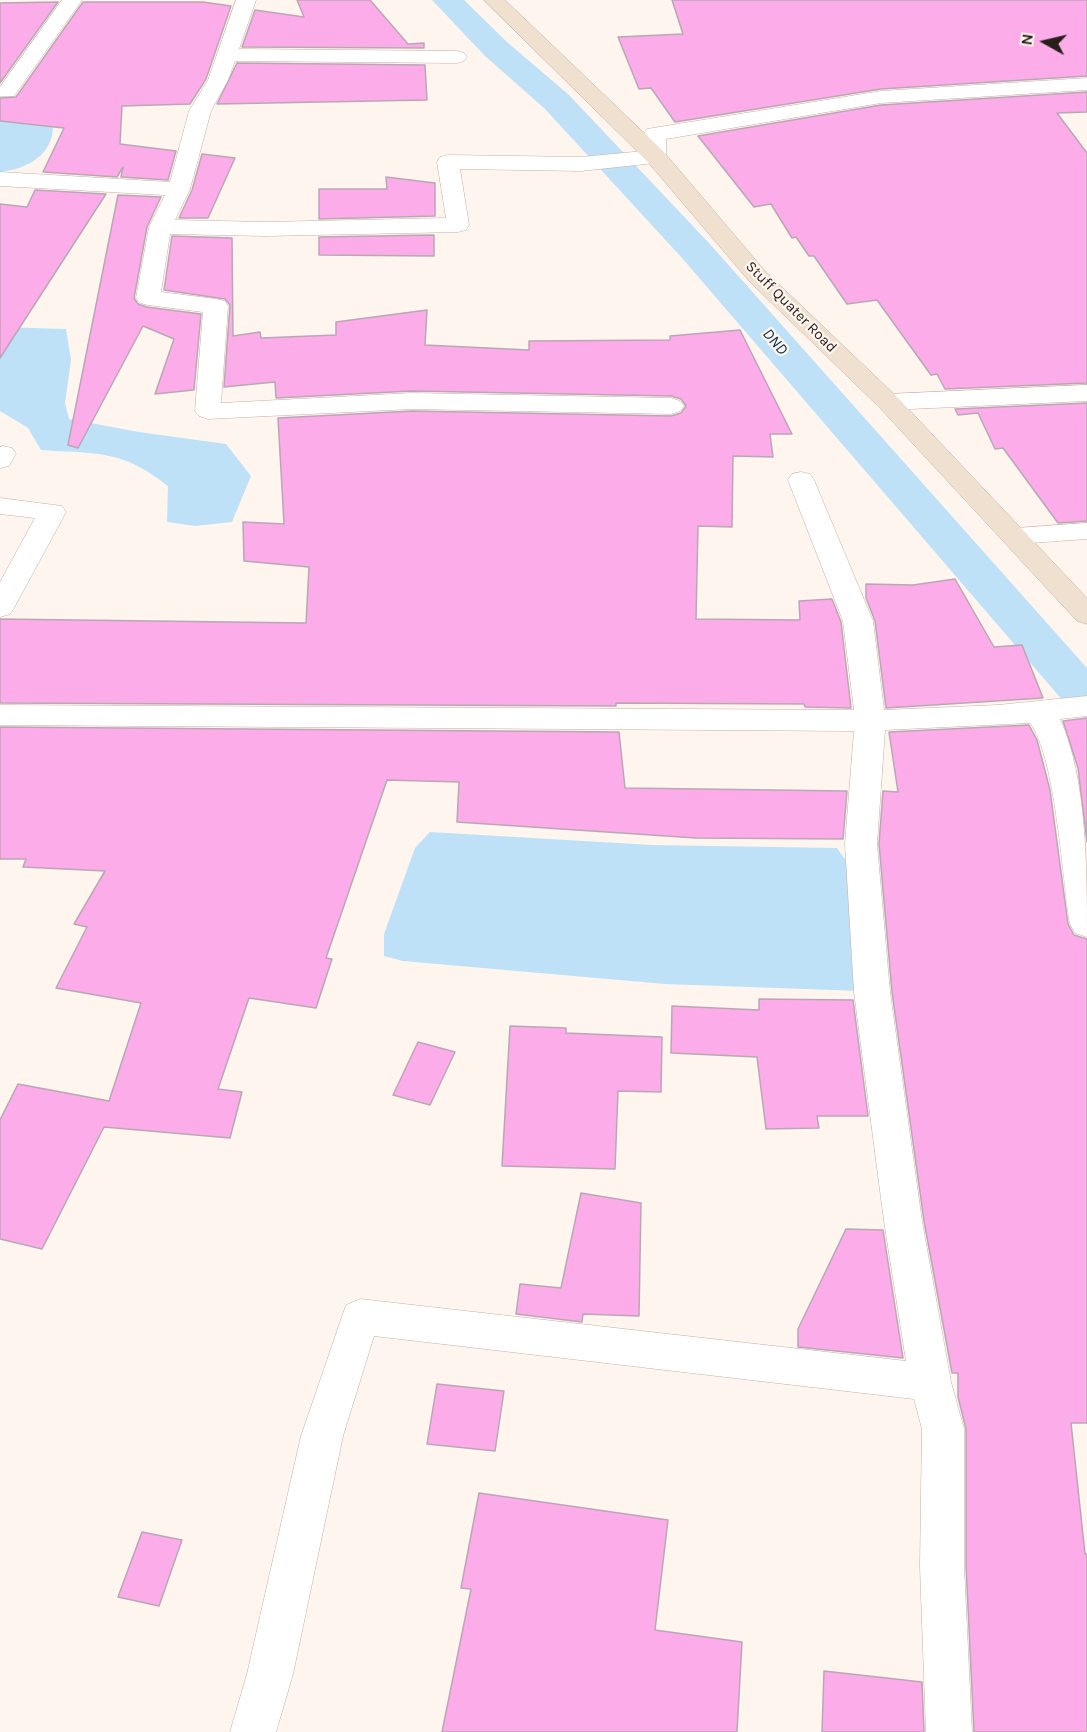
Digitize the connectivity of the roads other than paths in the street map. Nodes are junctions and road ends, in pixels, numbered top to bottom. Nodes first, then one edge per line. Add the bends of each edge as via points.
1 (72, 0) edge
2 (246, 0) edge
3 (494, 0) edge
4 (227, 55) junction
5 (457, 57) dead end
6 (1087, 84) edge
7 (7, 92) dead end
8 (654, 156) junction
9 (0, 179) edge
10 (179, 189) junction
11 (160, 227) junction
12 (1087, 393) edge
13 (888, 402) junction
14 (671, 406) dead end
15 (801, 480) dead end
16 (0, 506) edge
17 (1087, 531) edge
18 (1016, 536) junction
19 (0, 608) edge
20 (1087, 615) edge
21 (1087, 706) edge
22 (1039, 713) junction
23 (0, 715) edge
24 (870, 720) junction
25 (1087, 924) edge
26 (930, 1382) junction
27 (253, 1732) edge
28 (949, 1732) edge

1 - 7 street
2 - 4 street
3 - 8 street, Stuff Quater Road
4 - 5 street
4 - 10 street via 200,111
6 - 8 street via 881,97 655,134
8 - 11 street via 581,164 448,162 458,225
8 - 13 street, Stuff Quater Road via 758,276
9 - 10 street
10 - 11 street
11 - 14 street via 148,298 216,306 208,411 412,401
12 - 13 street
13 - 18 street, Stuff Quater Road
15 - 24 street via 858,621
16 - 19 street via 52,512
17 - 18 street
18 - 20 street, Stuff Quater Road
21 - 22 street
22 - 24 street
22 - 25 street via 1046,718 1060,754
23 - 24 street via 543,722
24 - 26 street via 861,844 872,992 903,1221
26 - 27 street via 360,1317 322,1437 270,1674
26 - 28 street via 943,1429 942,1566

